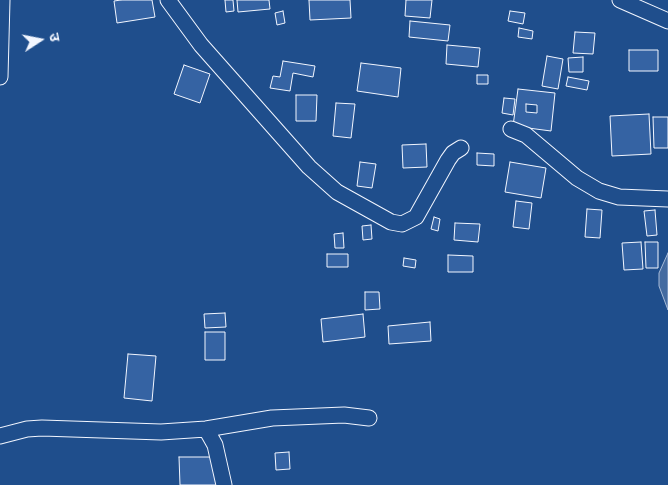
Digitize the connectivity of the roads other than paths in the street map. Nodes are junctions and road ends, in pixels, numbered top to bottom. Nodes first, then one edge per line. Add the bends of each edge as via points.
1 (2, 0) edge
2 (168, 0) edge
3 (620, 0) edge
4 (668, 21) edge
5 (0, 78) edge
6 (511, 129) dead end
7 (460, 148) dead end
8 (668, 199) edge
9 (369, 418) dead end
10 (206, 428) junction
11 (0, 436) edge
12 (224, 485) edge

1 - 5 street
2 - 7 street via 201,45 309,167 337,192 391,222 402,224 416,217 448,160
3 - 4 street
6 - 8 street via 526,135 577,178 599,191 619,197
9 - 10 street via 298,416
10 - 11 street via 161,432 42,428
10 - 12 street via 215,445

